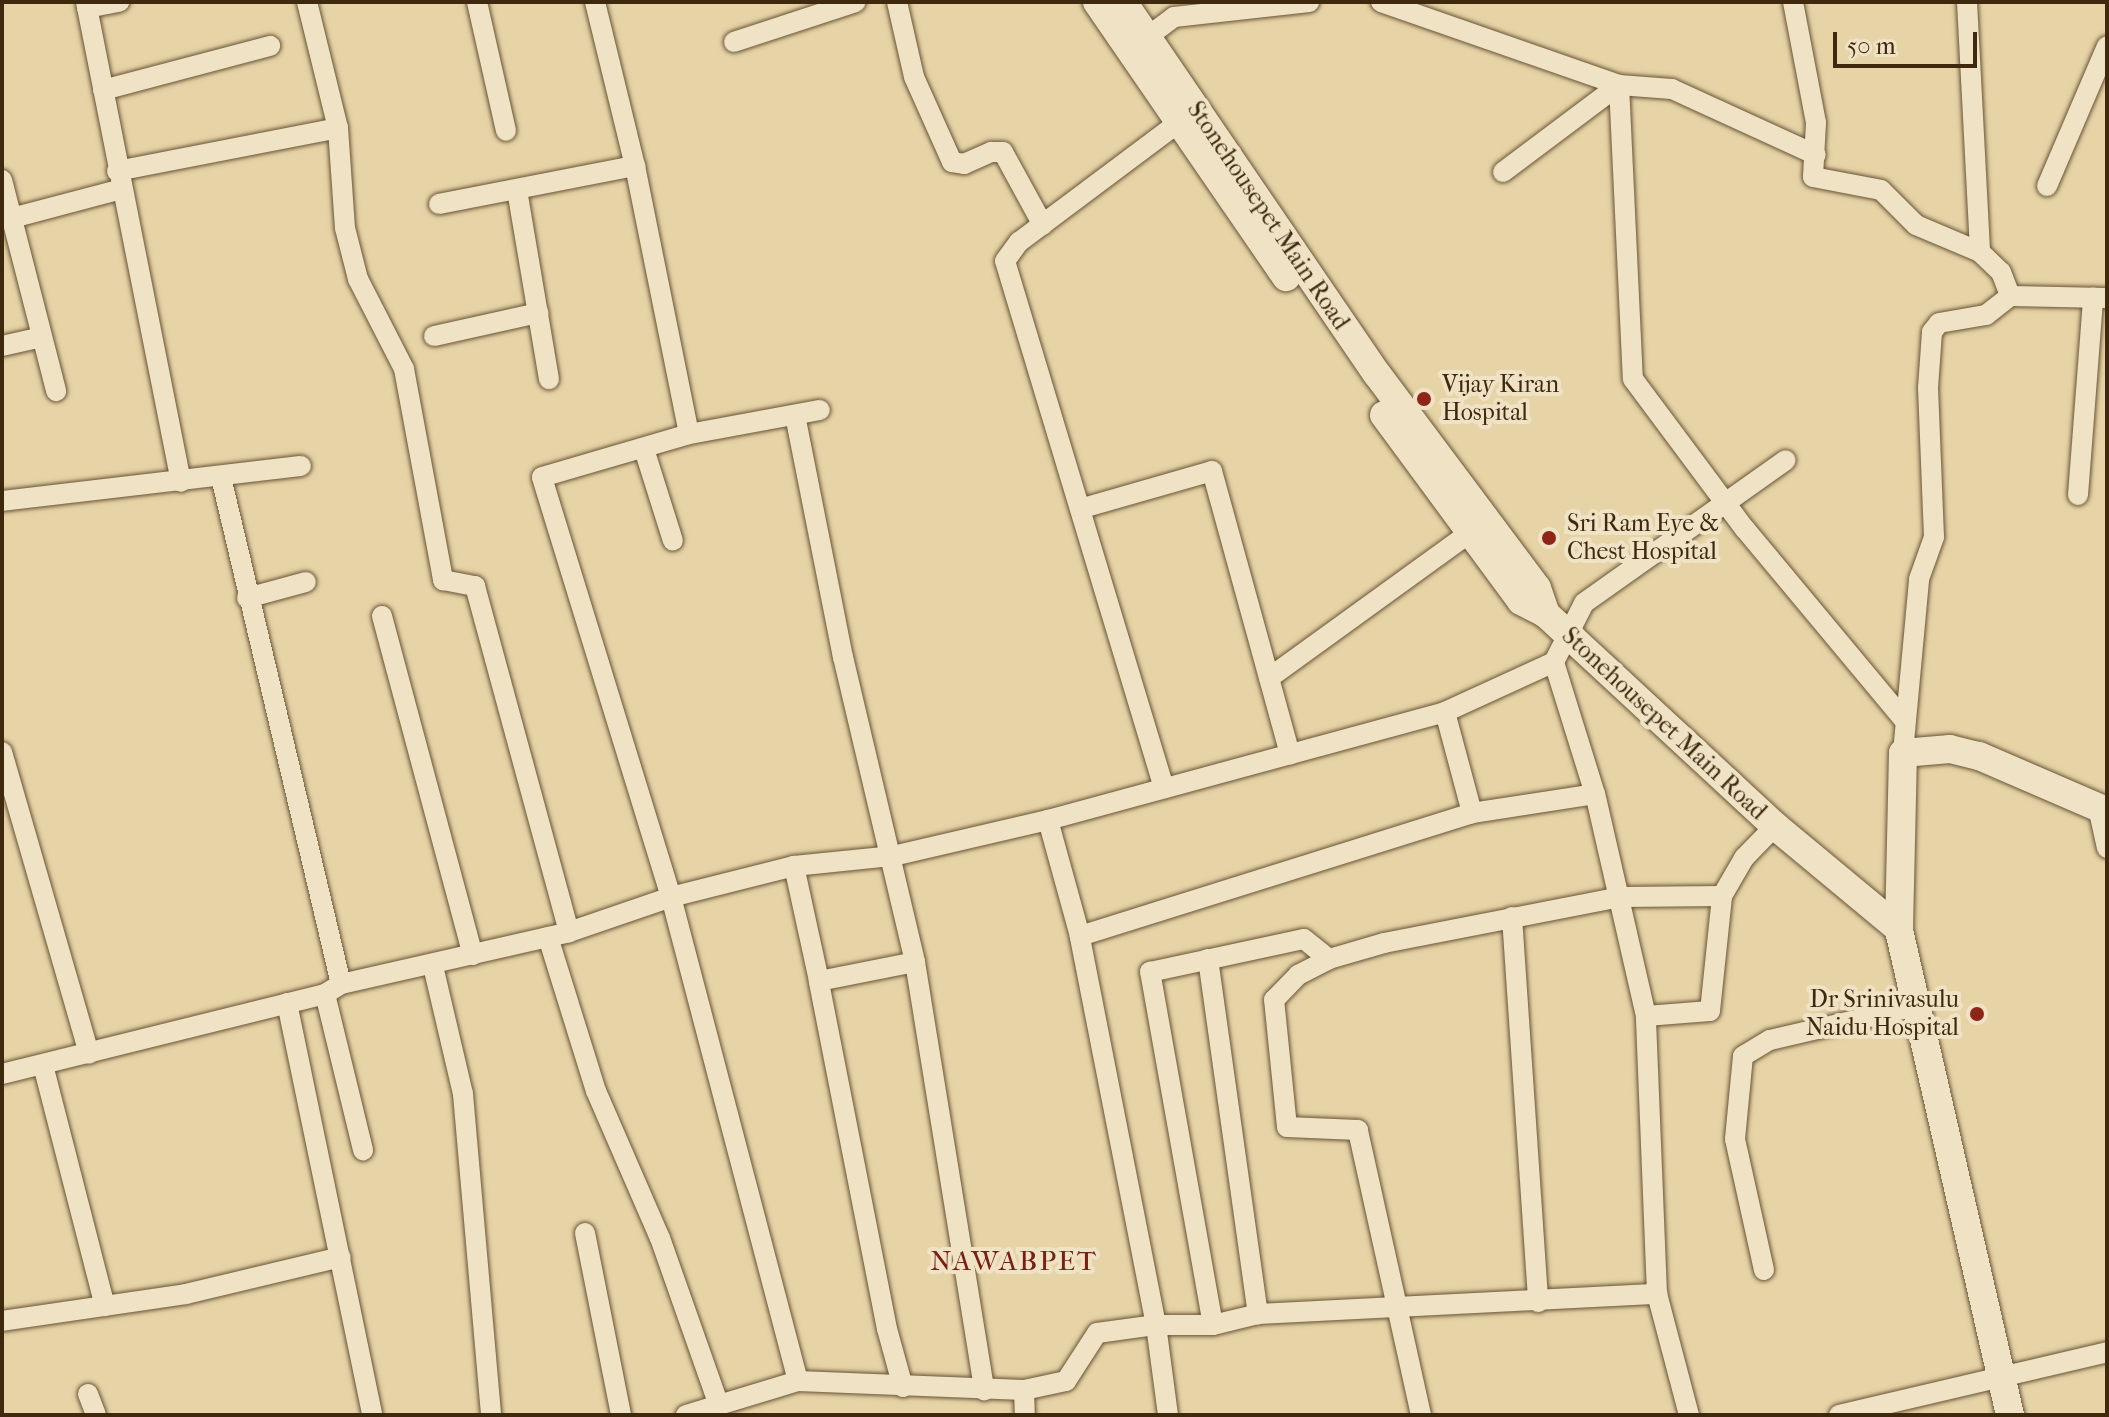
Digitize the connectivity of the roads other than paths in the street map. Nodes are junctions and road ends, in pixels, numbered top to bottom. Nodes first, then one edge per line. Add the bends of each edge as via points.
1 (119, 2) edge
2 (307, 2) edge
3 (477, 2) edge
4 (595, 2) edge
5 (856, 2) edge
6 (897, 2) edge
7 (1097, 2) edge
8 (1123, 2) edge
9 (1309, 2) edge
10 (1381, 2) edge
11 (1793, 2) edge
12 (1967, 2) edge
13 (87, 5) edge
14 (734, 42) dead end
15 (1138, 45) junction
16 (270, 46) dead end
17 (2107, 46) edge
18 (1619, 85) junction
19 (103, 90) junction
20 (1186, 117) junction
21 (338, 128) junction
22 (506, 131) dead end
23 (1816, 155) junction
24 (635, 166) junction
25 (1503, 172) dead end
26 (2, 180) edge
27 (119, 180) junction
28 (2047, 186) dead end
29 (517, 190) junction
30 (439, 204) dead end
31 (12, 218) junction
32 (1043, 225) junction
33 (1980, 252) junction
34 (2010, 296) junction
35 (2100, 298) edge
36 (538, 313) junction
37 (434, 336) dead end
38 (42, 337) junction
39 (2, 346) edge
40 (549, 379) dead end
41 (56, 391) dead end
42 (820, 410) dead end
43 (795, 415) junction
44 (689, 434) junction
45 (644, 449) junction
46 (1786, 460) dead end
47 (301, 466) dead end
48 (221, 477) junction
49 (181, 482) junction
50 (1445, 483) junction
51 (2078, 495) dead end
52 (2, 501) edge
53 (1727, 504) junction
54 (1083, 508) junction
55 (1469, 533) junction
56 (673, 541) dead end
57 (306, 582) dead end
58 (247, 598) junction
59 (1546, 614) junction
60 (382, 616) dead end
61 (1566, 635) junction
62 (1554, 662) junction
63 (1269, 678) junction
64 (1445, 712) junction
65 (1905, 721) junction
66 (2, 752) edge
67 (1903, 753) junction
68 (1290, 754) junction
69 (1164, 788) junction
70 (1595, 794) junction
71 (2103, 809) edge
72 (1472, 813) junction
73 (1048, 820) junction
74 (1775, 826) junction
75 (2107, 848) edge
76 (893, 856) junction
77 (794, 866) junction
78 (1722, 896) junction
79 (671, 897) junction
80 (1621, 897) junction
81 (1512, 917) junction
82 (1899, 929) junction
83 (559, 935) junction
84 (1080, 936) junction
85 (473, 955) junction
86 (1208, 959) junction
87 (1329, 959) junction
88 (915, 962) junction
89 (433, 966) junction
90 (819, 981) junction
91 (333, 989) junction
92 (287, 1003) junction
93 (1916, 1006) junction
94 (1646, 1016) junction
95 (89, 1054) junction
96 (43, 1065) junction
97 (2, 1074) edge
98 (363, 1150) dead end
99 (585, 1233) dead end
100 (341, 1257) junction
101 (1764, 1270) dead end
102 (1657, 1294) junction
103 (1538, 1302) junction
104 (105, 1306) junction
105 (1398, 1309) junction
106 (1258, 1314) junction
107 (2, 1321) edge
108 (1156, 1325) junction
109 (1213, 1325) junction
110 (2107, 1352) edge
111 (2001, 1378) junction
112 (798, 1381) junction
113 (903, 1387) junction
114 (984, 1390) junction
115 (1024, 1390) junction
116 (88, 1394) dead end
117 (719, 1406) junction
118 (1860, 1412) edge
119 (96, 1415) edge
120 (372, 1415) edge
121 (491, 1415) edge
122 (621, 1415) edge
123 (686, 1415) edge
124 (1025, 1415) edge
125 (1168, 1415) edge
126 (1421, 1415) edge
127 (1689, 1415) edge
128 (1839, 1415) edge
129 (2010, 1415) edge

1 - 13 street
2 - 21 street
3 - 22 street
4 - 24 street
5 - 14 street
6 - 32 street via 914,77 952,162 964,164 1003,152
7 - 15 main road
8 - 15 main road, Stonehousepet Main Road
9 - 15 street via 1174,17
10 - 18 street
11 - 23 street via 1816,123
12 - 33 street
13 - 19 street
15 - 20 main road, Stonehousepet Main Road
16 - 19 street
17 - 28 street
18 - 23 street via 1672,89
18 - 25 street
18 - 53 street via 1633,379
19 - 27 street
20 - 32 street
20 - 50 main road, Stonehousepet Main Road
21 - 27 street
21 - 83 street via 345,228 358,279 404,369 443,580 475,586
23 - 33 street via 1813,177 1881,190 1916,225
24 - 29 street
24 - 44 street
26 - 31 street
27 - 31 street
27 - 49 street
29 - 30 street
29 - 36 street
31 - 38 street
32 - 54 street via 1019,242 1005,261
33 - 34 street via 2001,272
34 - 35 street
34 - 65 street via 1986,315 1939,323 1932,332 1928,388 1934,537 1919,579
35 - 51 street
36 - 37 street
36 - 40 street
38 - 39 street
38 - 41 street
42 - 43 street
43 - 44 street
43 - 76 street via 843,657
44 - 45 street
45 - 56 street
45 - 79 street via 542,477
46 - 53 street
47 - 48 street
48 - 49 street
48 - 58 street
49 - 52 street
50 - 55 main road
50 - 59 main road, Stonehousepet Main Road via 1537,588
53 - 61 street via 1584,603
53 - 65 street
54 - 63 street via 1212,471
54 - 69 street
55 - 59 main road via 1521,601
55 - 63 street
57 - 58 street
58 - 91 street
59 - 61 main road, Stonehousepet Main Road
60 - 85 street
61 - 62 street
61 - 74 main road, Stonehousepet Main Road
62 - 64 street
62 - 70 street
63 - 68 street
64 - 68 street
64 - 72 street
65 - 67 street
66 - 95 street
67 - 71 main road via 1950,749 1979,756
67 - 82 main road
68 - 69 street
69 - 73 street
70 - 72 street
70 - 80 street
71 - 75 street
72 - 84 street
73 - 76 street
73 - 84 street
74 - 78 street via 1744,858
74 - 82 main road, Stonehousepet Main Road
76 - 77 street
76 - 88 street
77 - 79 street
77 - 90 street
78 - 80 street
78 - 94 street via 1710,1011
79 - 83 street
79 - 112 street
80 - 81 street
80 - 94 street
81 - 87 street
81 - 103 street
82 - 93 main road
83 - 85 street
83 - 117 street via 596,1091 660,1238
84 - 108 street
85 - 89 street
86 - 87 street via 1304,939
86 - 106 street
86 - 109 street via 1150,972
87 - 105 street via 1298,975 1274,1000 1287,1127 1358,1130
88 - 90 street
88 - 114 street
89 - 91 street
89 - 121 street via 463,1094
90 - 113 street
91 - 92 street
91 - 98 street
92 - 95 street
92 - 100 street
93 - 101 street via 1770,1040 1743,1056 1735,1139
93 - 111 main road
94 - 102 street
95 - 96 street
96 - 97 street
96 - 104 street
99 - 122 street
100 - 104 street via 186,1294
100 - 120 street
102 - 103 street
102 - 127 street
103 - 105 street
104 - 107 street
105 - 106 street
105 - 126 street
106 - 109 street
108 - 109 street
108 - 115 street via 1097,1333 1066,1381
108 - 125 street
110 - 111 street
111 - 118 street
111 - 129 main road
112 - 113 street
112 - 117 street
113 - 114 street
114 - 115 street
115 - 124 street
116 - 119 street
117 - 123 street
118 - 128 street

